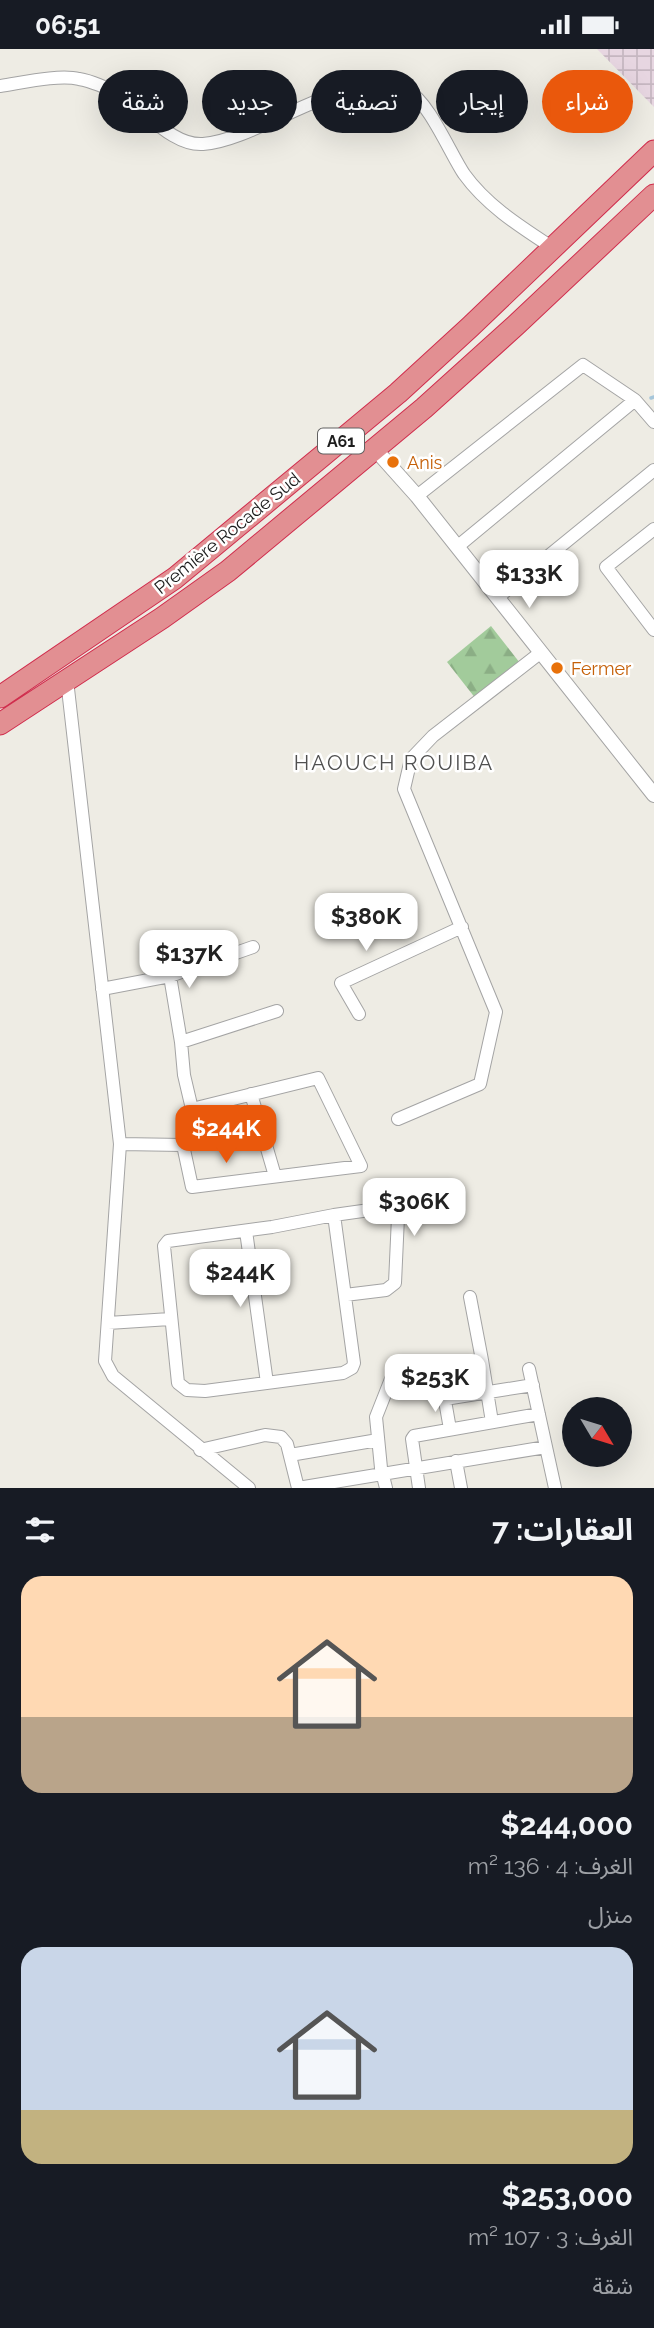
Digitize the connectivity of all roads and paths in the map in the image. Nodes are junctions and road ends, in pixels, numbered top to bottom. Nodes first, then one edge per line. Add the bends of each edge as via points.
1 (0, 86) edge
2 (654, 151) edge
3 (654, 194) edge
4 (553, 248) junction
5 (635, 400) junction
6 (654, 422) edge
7 (375, 449) junction
8 (654, 470) edge
9 (416, 496) junction
10 (654, 529) edge
11 (457, 547) junction
12 (497, 598) junction
13 (654, 630) edge
14 (540, 653) junction
15 (67, 680) junction
16 (0, 697) edge
17 (0, 723) edge
18 (654, 795) edge
19 (462, 927) junction
20 (253, 947) dead end
21 (170, 976) junction
22 (102, 989) junction
23 (277, 1011) dead end
24 (359, 1014) dead end
25 (181, 1042) junction
26 (251, 1094) junction
27 (192, 1109) junction
28 (398, 1119) dead end
29 (120, 1144) junction
30 (183, 1145) junction
31 (275, 1176) junction
32 (334, 1215) junction
33 (246, 1231) junction
34 (345, 1295) junction
35 (470, 1297) dead end
36 (170, 1319) junction
37 (108, 1323) junction
38 (482, 1360) junction
39 (439, 1367) junction
40 (529, 1369) dead end
41 (267, 1383) junction
42 (533, 1385) junction
43 (488, 1391) junction
44 (444, 1399) junction
45 (539, 1414) junction
46 (492, 1422) junction
47 (450, 1429) junction
48 (378, 1440) junction
49 (546, 1447) junction
50 (201, 1450) junction
51 (290, 1455) junction
52 (456, 1461) junction
53 (416, 1468) junction
54 (383, 1475) junction
55 (249, 1488) edge
56 (298, 1488) edge
57 (386, 1488) edge
58 (419, 1488) edge
59 (461, 1488) edge
60 (555, 1488) edge

1 - 4 street via 78,78 117,93 189,144 228,139 335,95 367,85 390,84 410,92 427,111 465,175 486,199
2 - 4 highway, Première Rocade Sud / A61
3 - 7 highway, Première Rocade Sud / A61 via 516,325
4 - 16 highway, Première Rocade Sud / A61 via 398,393 185,570
5 - 6 street
5 - 9 street via 583,365
5 - 11 street
7 - 9 street
7 - 15 highway, Première Rocade Sud / A61 via 228,571
8 - 12 street
9 - 11 street
10 - 13 street via 606,567
11 - 12 street
12 - 14 street
14 - 18 street
14 - 19 street via 433,736 411,759 404,789
15 - 17 highway, Première Rocade Sud / A61
15 - 22 street
19 - 24 street via 341,983
19 - 28 street via 496,1012 480,1084
20 - 21 street
21 - 22 street
21 - 25 street
22 - 29 street
23 - 25 street
25 - 27 street
26 - 27 street
26 - 31 street
26 - 31 street via 318,1078 361,1166
27 - 30 street
29 - 30 street
29 - 37 street
30 - 31 street via 192,1187
32 - 33 street
32 - 34 street
32 - 34 street via 391,1207 398,1217 395,1283 386,1290
33 - 36 street via 165,1243
33 - 41 street
34 - 41 street via 352,1368
35 - 38 street
36 - 37 street
36 - 41 street via 181,1387 205,1391
37 - 50 street via 105,1361 113,1376
38 - 39 street
38 - 43 street
39 - 44 street
39 - 48 street via 396,1374 391,1379 376,1417
40 - 42 street
42 - 43 street
42 - 45 street
43 - 44 street
43 - 46 street
44 - 47 street
45 - 46 street
45 - 49 street
46 - 47 street
47 - 53 street via 414,1436
48 - 51 street
48 - 54 street
49 - 52 street
49 - 60 street
50 - 51 street via 265,1435 285,1439
50 - 55 street
51 - 56 street
52 - 53 street
52 - 59 street
53 - 54 street
53 - 58 street
54 - 56 street
54 - 57 street

